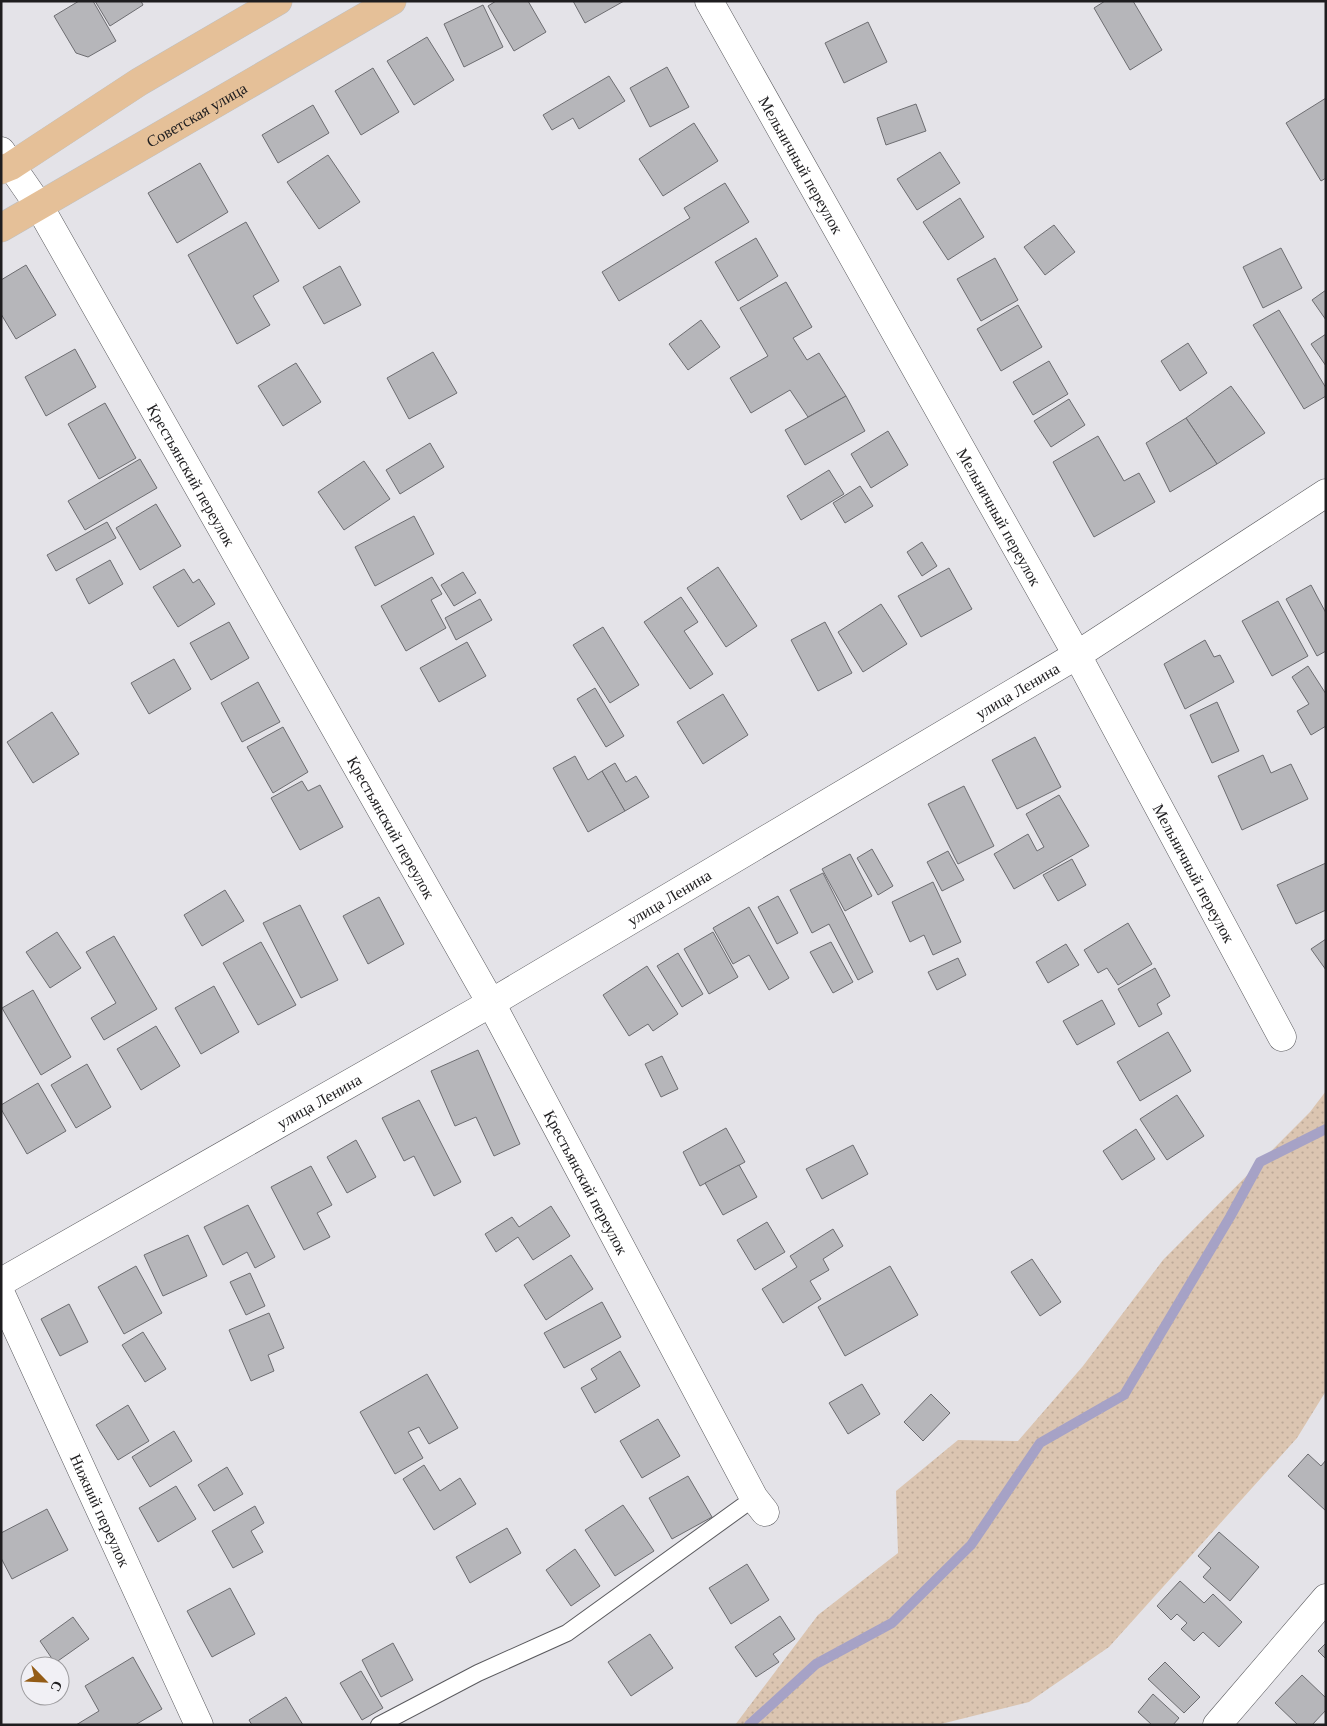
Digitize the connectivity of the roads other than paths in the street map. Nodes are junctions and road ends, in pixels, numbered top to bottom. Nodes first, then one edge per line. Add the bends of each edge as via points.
1 (278, 1) edge
2 (392, 1) edge
3 (709, 1) edge
4 (4, 162) edge
5 (39, 206) junction
6 (1, 228) edge
7 (1326, 493) edge
8 (1077, 655) junction
9 (491, 1003) junction
10 (1282, 1037) dead end
11 (1, 1282) edge
12 (1, 1294) edge
13 (760, 1505) joint
14 (1326, 1598) edge
15 (199, 1725) edge
16 (379, 1725) edge
17 (1217, 1725) edge

1 - 4 main road
2 - 5 main road, Советская улица
3 - 8 street, Мельничный переулок
4 - 5 street, Крестьянский переулок
5 - 6 main road, Советская улица
5 - 9 street, Крестьянский переулок
7 - 8 street, улица Ленина
8 - 9 street, улица Ленина
8 - 10 street, Мельничный переулок
9 - 11 street, улица Ленина
9 - 13 street, Крестьянский переулок
12 - 15 street, Нижний переулок
13 - 16 lane via 567,1634 478,1673
14 - 17 street

